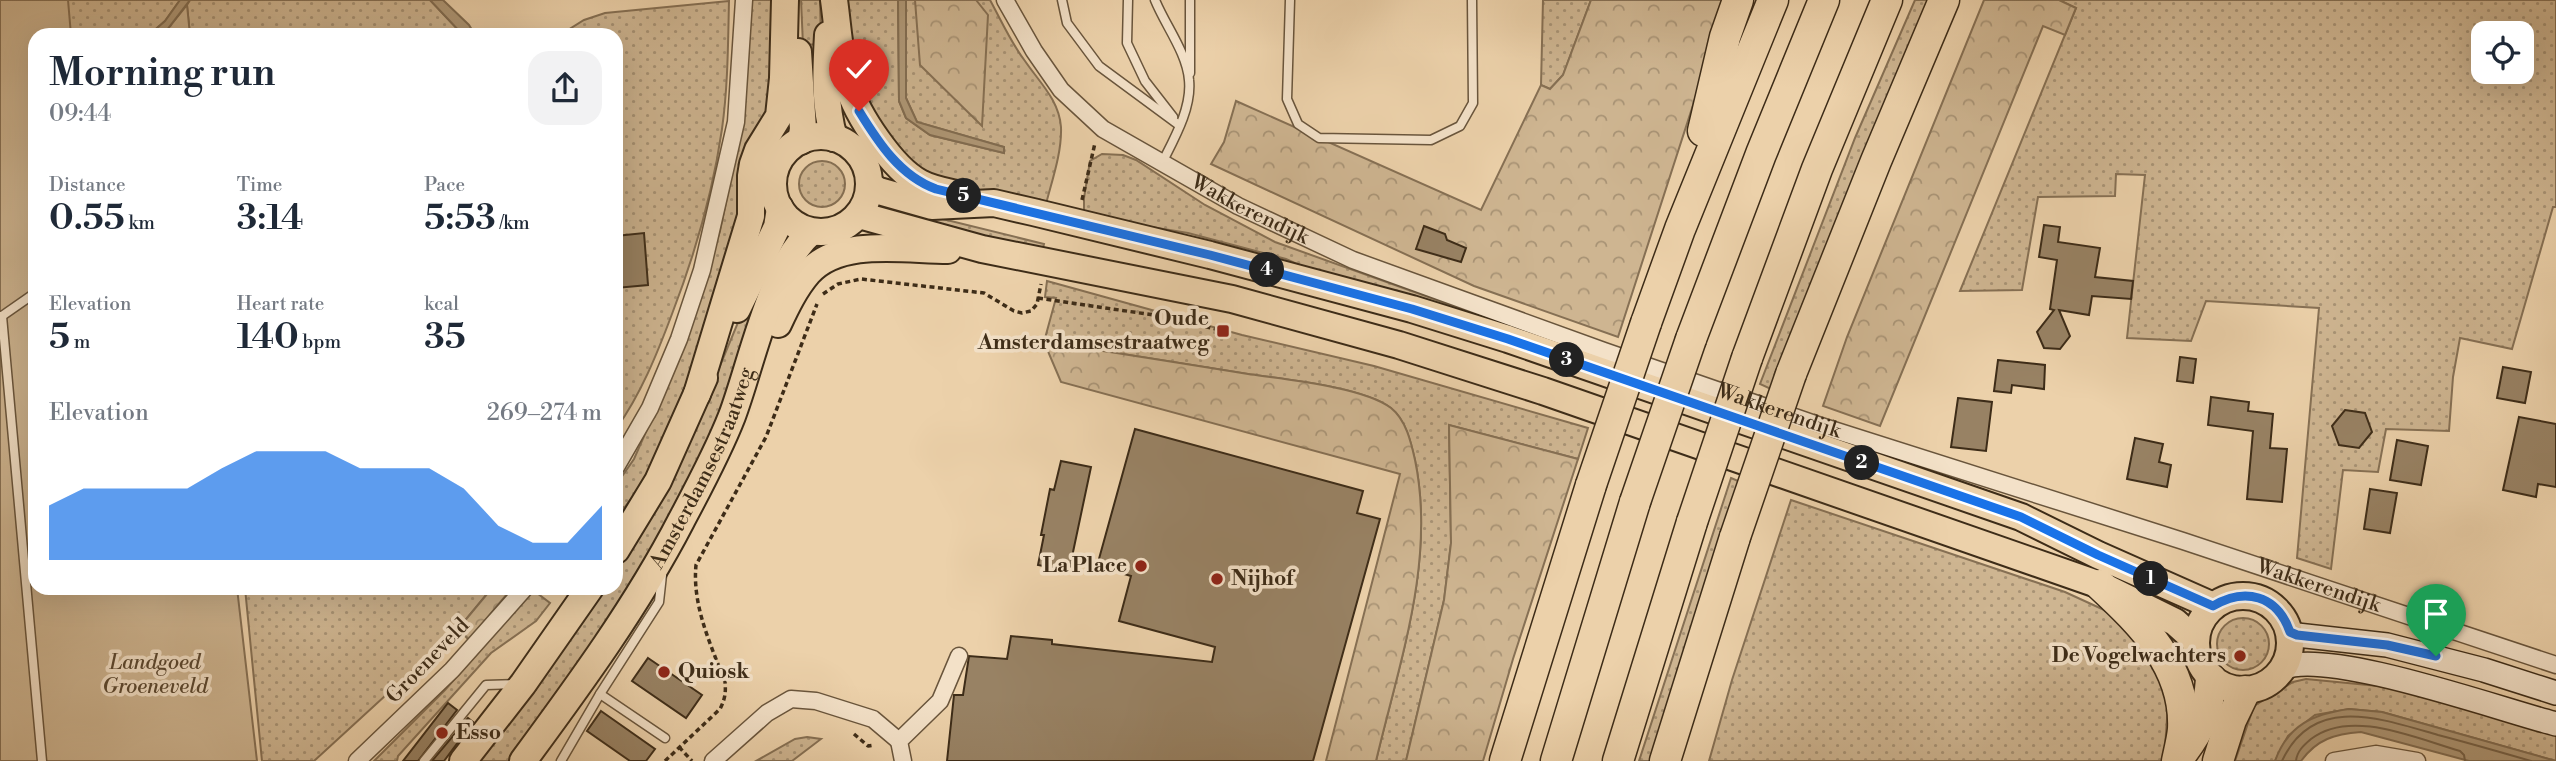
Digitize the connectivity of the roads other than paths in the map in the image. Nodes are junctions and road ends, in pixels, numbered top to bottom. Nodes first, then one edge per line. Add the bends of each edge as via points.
1 (744, 0) edge
2 (785, 0) edge
3 (792, 0) edge
4 (832, 0) edge
5 (1005, 0) edge
6 (1062, 0) edge
7 (1128, 0) edge
8 (1155, 0) edge
9 (1191, 0) edge
10 (1290, 0) edge
11 (1472, 0) edge
12 (1738, 0) edge
13 (1773, 0) edge
14 (1824, 0) edge
15 (1887, 0) edge
16 (1944, 0) edge
17 (1189, 79) junction
18 (1179, 125) junction
19 (834, 138) junction
20 (801, 141) junction
21 (1162, 163) junction
22 (870, 186) junction
23 (994, 203) junction
24 (779, 208) junction
25 (859, 215) junction
26 (1680, 229) junction
27 (811, 232) junction
28 (982, 249) junction
29 (28, 298) edge
30 (1, 316) edge
31 (697, 394) junction
32 (731, 417) junction
33 (623, 455) edge
34 (623, 538) edge
35 (664, 550) junction
36 (2100, 585) junction
37 (519, 595) edge
38 (585, 595) edge
39 (2213, 606) junction
40 (2290, 632) junction
41 (2195, 640) junction
42 (960, 656) dead end
43 (2556, 665) edge
44 (2282, 668) junction
45 (2211, 679) junction
46 (523, 684) junction
47 (2245, 691) junction
48 (600, 694) junction
49 (2556, 694) edge
50 (2556, 724) edge
51 (665, 738) dead end
52 (899, 741) junction
53 (43, 761) edge
54 (357, 761) edge
55 (424, 761) edge
56 (463, 761) edge
57 (523, 761) edge
58 (561, 761) edge
59 (713, 761) edge
60 (903, 761) edge
61 (1505, 761) edge
62 (1556, 761) edge
63 (1618, 761) edge
64 (1665, 761) edge
65 (2177, 761) edge
66 (2218, 761) edge
67 (2334, 761) edge
68 (2417, 761) edge

1 - 33 street via 736,122 702,270 650,408
2 - 31 main road via 779,116 753,163 751,216
3 - 20 main road
4 - 19 main road via 826,71
4 - 23 main road via 847,83 859,111 894,160 921,184
5 - 21 street, Wakkerendijk via 1061,90 1103,129
6 - 18 lane via 1067,23 1099,66
7 - 18 lane via 1127,43 1145,81
8 - 17 lane
9 - 17 lane
10 - 11 lane via 1287,99 1297,124 1319,138 1431,140 1460,126 1473,103
12 - 26 highway via 1725,37
13 - 26 highway
14 - 62 highway, bridge via 1691,339 1635,502
15 - 63 highway, bridge via 1817,169 1747,358
16 - 64 highway, bridge via 1791,374
17 - 18 lane
18 - 21 lane
19 - 20 main road via 817,136
19 - 22 main road via 860,156
20 - 24 main road via 777,166 774,191
21 - 43 street, Wakkerendijk via 1238,206 1353,260 1528,324 1815,424
22 - 23 main road, Wakkerendijk via 932,206
22 - 25 main road
23 - 39 main road, Wakkerendijk via 1385,302 1508,339 2021,517
24 - 27 main road via 797,226
24 - 31 main road, Amsterdamsestraatweg via 777,227
25 - 27 main road via 836,230
25 - 28 main road
26 - 61 highway, bridge via 1591,485
27 - 32 main road, Amsterdamsestraatweg via 776,287
28 - 32 main road via 867,248 817,265 793,294
28 - 36 main road via 1232,299 1399,345
29 - 30 lane
30 - 53 lane
31 - 34 main road, Amsterdamsestraatweg via 658,481
32 - 35 main road, Amsterdamsestraatweg
35 - 48 lane via 659,602
35 - 57 main road, Amsterdamsestraatweg via 613,633
36 - 41 main road via 2175,622
36 - 65 highway via 2141,624 2168,663 2182,708
37 - 54 street, Groeneveld via 452,670
38 - 46 main road
39 - 40 main road via 2225,599 2254,596 2278,611
39 - 41 main road via 2203,617
40 - 44 main road
40 - 49 main road, Wakkerendijk via 2436,656
41 - 45 main road via 2197,658
42 - 52 street via 940,701
44 - 47 main road via 2263,685
44 - 50 main road via 2292,663 2384,675
45 - 47 main road via 2226,689
45 - 65 highway via 2199,730
46 - 55 lane via 486,685
46 - 56 main road
47 - 66 highway
48 - 51 lane
48 - 58 lane
52 - 59 street via 873,719 816,701 791,699 766,713
52 - 60 street
67 - 68 street via 2376,754

